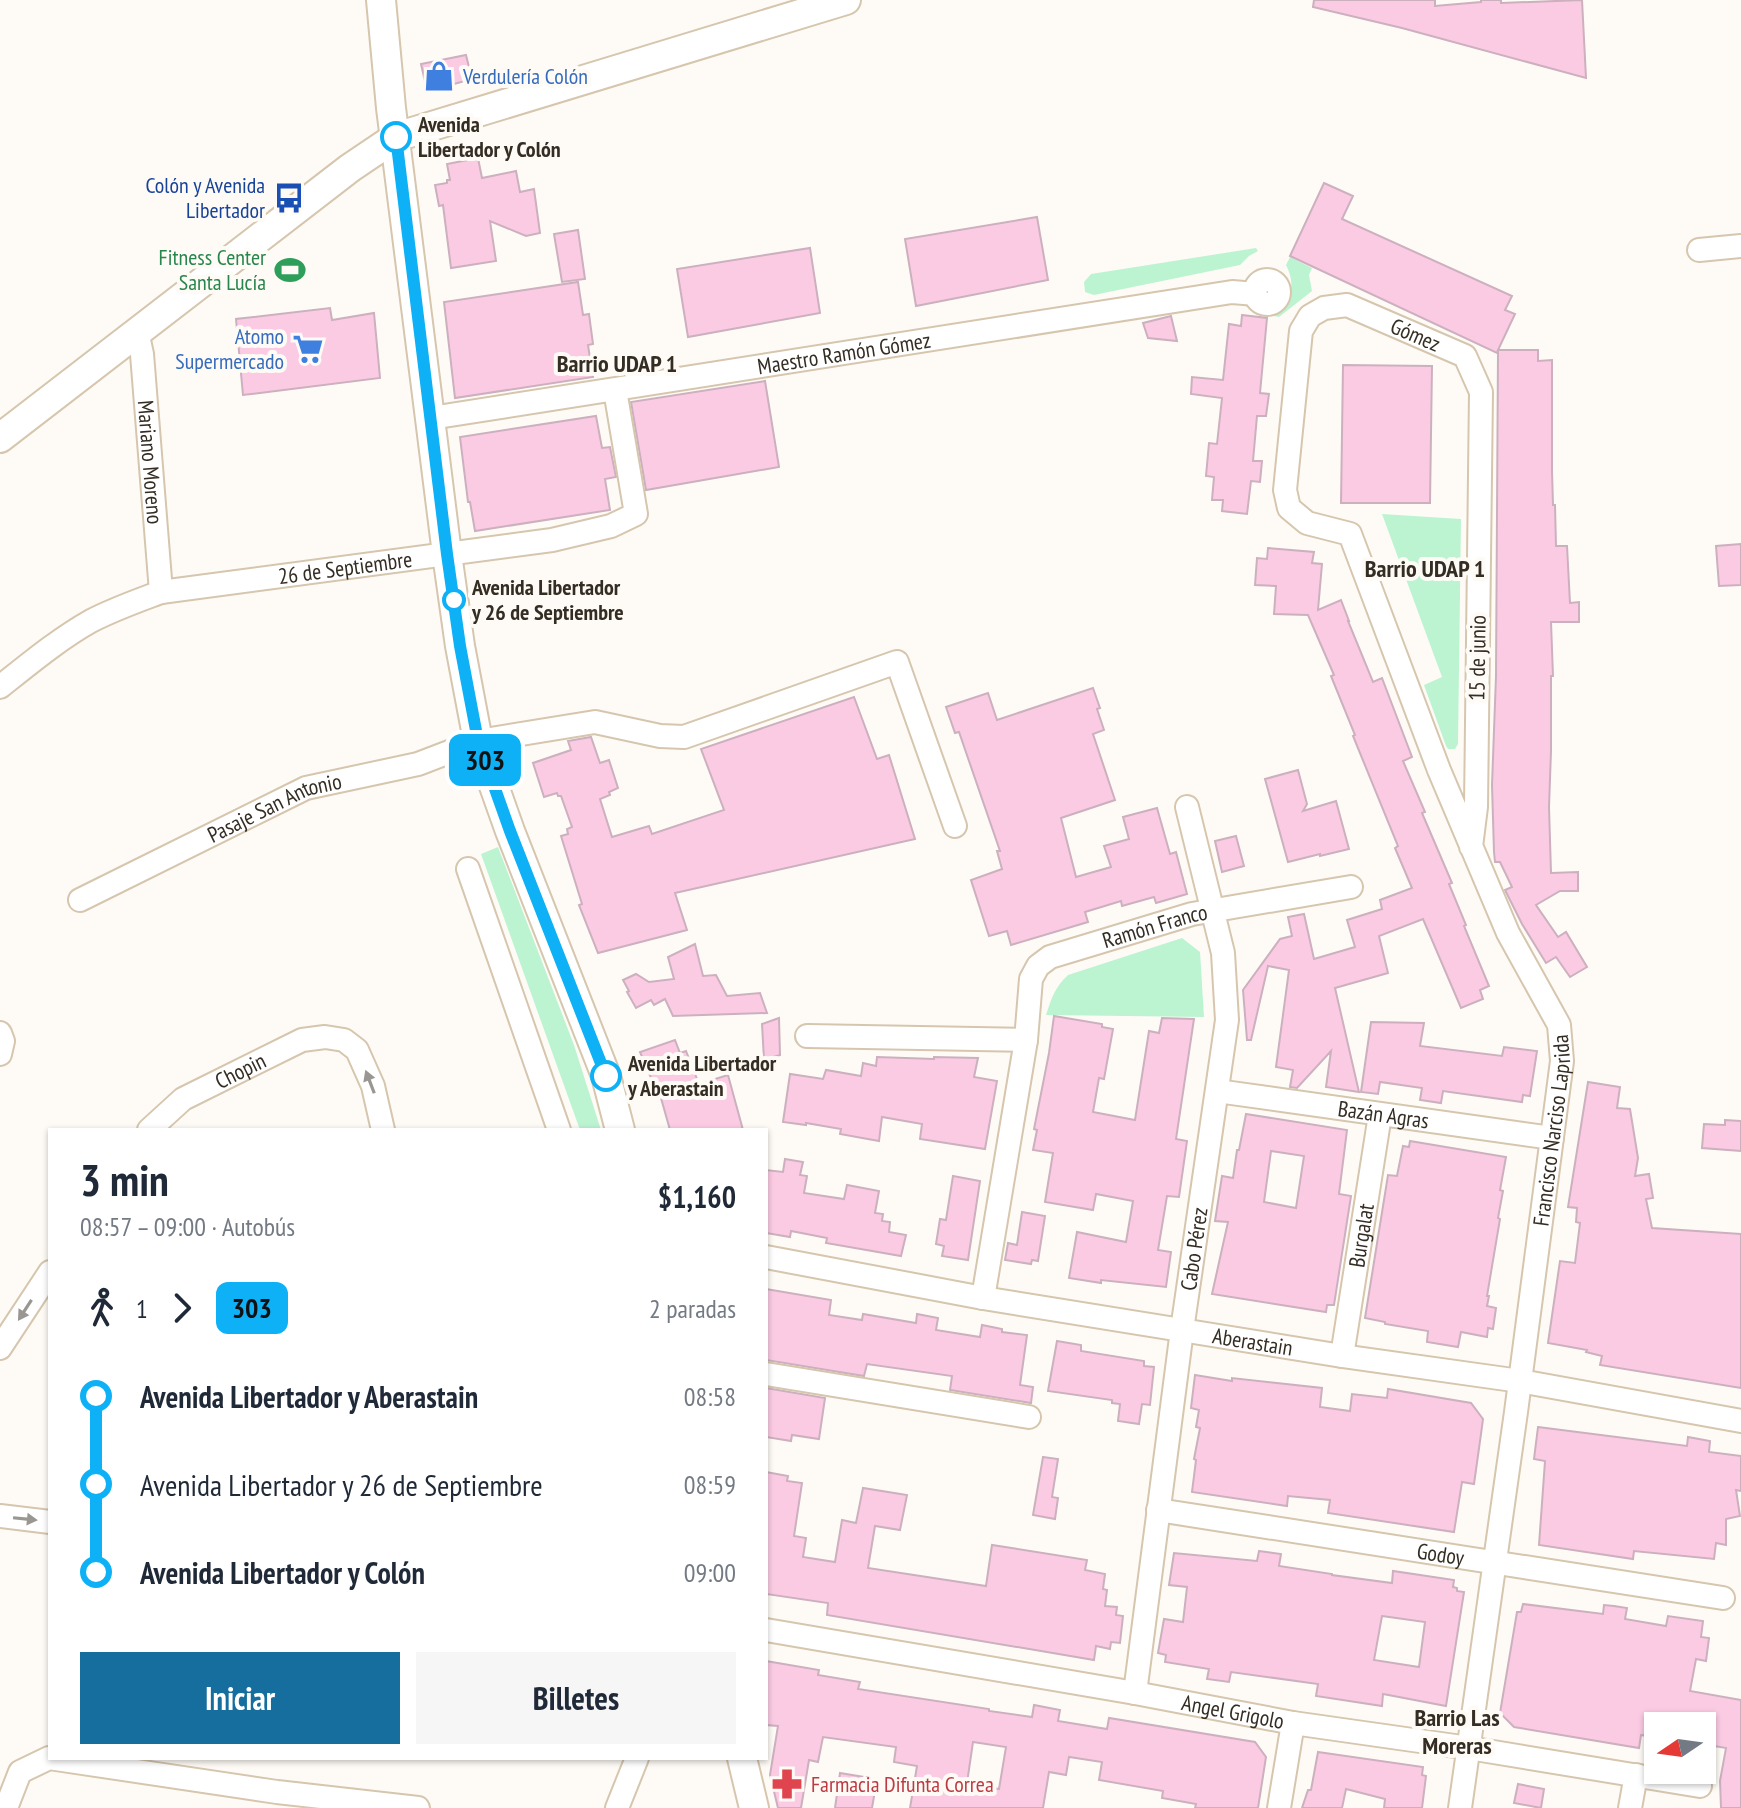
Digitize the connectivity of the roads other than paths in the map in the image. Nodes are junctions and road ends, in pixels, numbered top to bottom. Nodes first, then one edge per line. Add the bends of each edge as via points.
1 (381, 0) edge
2 (846, 0) edge
3 (396, 137) junction
4 (1741, 246) edge
5 (1699, 250) dead end
6 (1256, 294) dead end
7 (137, 331) junction
8 (1474, 375) joint
9 (615, 390) junction
10 (431, 418) junction
11 (0, 438) edge
12 (1307, 523) joint
13 (447, 554) junction
14 (161, 592) junction
15 (0, 687) edge
16 (478, 741) junction
17 (1187, 807) dead end
18 (955, 826) dead end
19 (1471, 847) junction
20 (468, 869) dead end
21 (1351, 887) dead end
22 (80, 900) dead end
23 (1213, 909) junction
24 (0, 1033) edge
25 (807, 1036) dead end
26 (1026, 1040) junction
27 (0, 1054) edge
28 (1217, 1091) junction
29 (1380, 1115) junction
30 (151, 1128) edge
31 (383, 1128) edge
32 (558, 1128) edge
33 (619, 1128) edge
34 (1552, 1138) junction
35 (768, 1257) edge
36 (48, 1275) edge
37 (983, 1298) junction
38 (1182, 1330) junction
39 (0, 1348) edge
40 (1342, 1356) junction
41 (768, 1374) edge
42 (1520, 1381) junction
43 (1029, 1417) dead end
44 (1741, 1421) edge
45 (1158, 1510) junction
46 (0, 1516) edge
47 (48, 1522) edge
48 (1495, 1562) junction
49 (1723, 1598) dead end
50 (768, 1630) edge
51 (1135, 1693) junction
52 (1293, 1723) junction
53 (1469, 1748) junction
54 (48, 1758) edge
55 (60, 1760) edge
56 (636, 1760) edge
57 (742, 1760) edge
58 (1636, 1775) junction
59 (1700, 1786) dead end
60 (276, 1800) edge
61 (6, 1808) edge
62 (418, 1808) edge
63 (617, 1808) edge
64 (754, 1808) edge
65 (1279, 1808) edge
66 (1460, 1808) edge
67 (1630, 1808) edge

1 - 3 main road
2 - 3 main road
3 - 7 main road
3 - 10 main road
4 - 5 street
6 - 9 street, Maestro Ramón Gómez via 1232,292
7 - 11 main road
7 - 14 street, Mariano Moreno
8 - 12 street, Gómez via 1465,356 1347,305 1310,316 1301,331 1285,490 1289,508
8 - 19 street, 15 de junio via 1481,392 1476,807
9 - 10 street, Maestro Ramón Gómez
9 - 13 street, 26 de Septiembre via 636,514 611,526 552,540
10 - 13 main road
12 - 19 street, Francisco Narciso Laprida via 1350,534
13 - 14 street, 26 de Septiembre
13 - 16 main road
14 - 15 street, 26 de Septiembre via 89,622
16 - 18 street, Pasaje San Antonio via 595,722 684,737 897,662
16 - 22 street, Pasaje San Antonio via 418,764 306,788
16 - 33 main road via 606,1076
17 - 23 street, Cabo Pérez
19 - 34 street, Francisco Narciso Laprida via 1508,933 1559,1025 1562,1061
20 - 32 street
21 - 23 street, Ramón Franco
23 - 26 street, Ramón Franco via 1050,957 1031,979
23 - 28 street, Cabo Pérez via 1223,953 1227,1020
24 - 27 street
25 - 26 street
26 - 37 street, Ramón Franco
28 - 29 street, Bazán Agras
28 - 38 street, Cabo Pérez
29 - 34 street, Bazán Agras
29 - 40 street, Burgalat
31 -> 30 street, Chopin via 373,1086 357,1050 344,1040 325,1037 302,1040 183,1099
34 - 42 street, Francisco Narciso Laprida
35 - 37 street, Aberastain
36 -> 39 street
37 - 38 street, Aberastain
38 - 40 street, Aberastain
38 - 45 street, Cabo Pérez
40 - 42 street, Aberastain
41 - 43 street
42 - 44 street, Aberastain
42 - 48 street, Francisco Narciso Laprida
45 - 48 street, Godoy
45 - 51 street, Cabo Pérez
46 -> 47 street
48 - 49 street, Godoy
48 - 53 street, Francisco Narciso Laprida
50 - 51 street, Angel Grigolo
51 - 52 street, Angel Grigolo
52 - 53 street, Angel Grigolo
52 - 65 street
53 - 58 street, Angel Grigolo
53 - 66 street, Francisco Narciso Laprida
54 - 61 street via 20,1772
55 - 60 street
56 - 63 street
57 - 64 main road
58 - 59 street, Angel Grigolo
58 - 67 street
60 - 62 street

